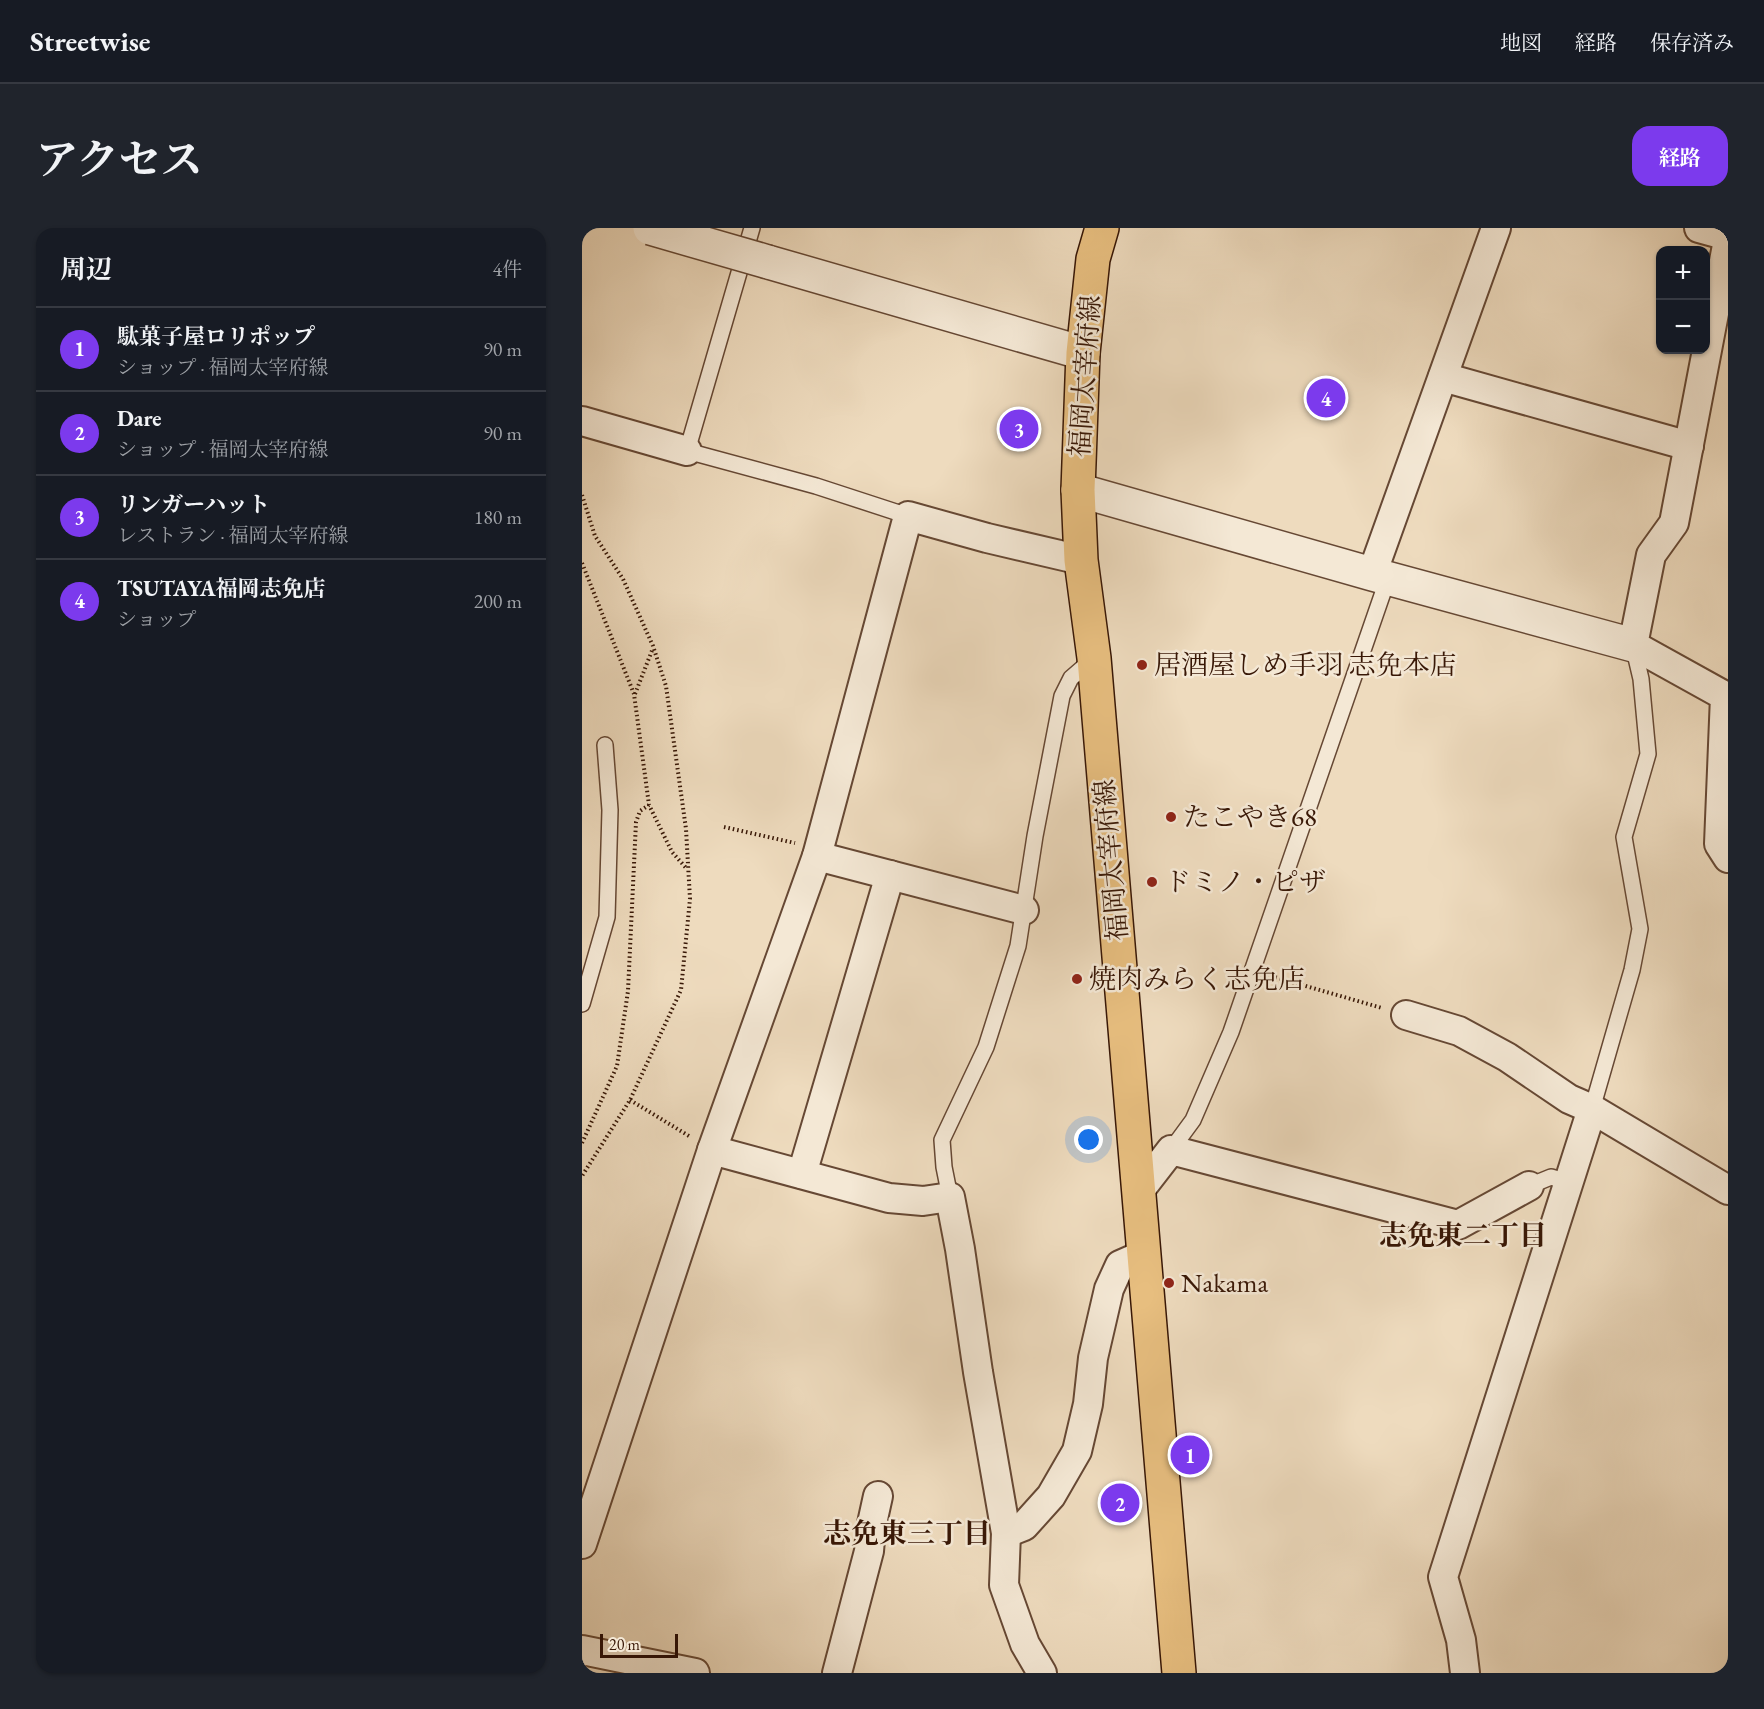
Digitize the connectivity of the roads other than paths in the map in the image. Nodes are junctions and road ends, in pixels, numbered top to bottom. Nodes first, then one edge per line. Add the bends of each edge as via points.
1 (650, 228) edge
2 (752, 228) edge
3 (1102, 228) edge
4 (1496, 228) edge
5 (1699, 228) edge
6 (1728, 238) edge
7 (1083, 353) junction
8 (1443, 377) junction
9 (582, 421) edge
10 (1689, 446) junction
11 (687, 452) junction
12 (1078, 490) junction
13 (908, 516) junction
14 (1081, 560) junction
15 (1380, 576) junction
16 (1633, 645) junction
17 (1094, 658) junction
18 (1727, 688) edge
19 (605, 745) dead end
20 (818, 852) junction
21 (1728, 858) edge
22 (890, 875) junction
23 (1024, 910) junction
24 (582, 1004) edge
25 (1406, 1015) road end
26 (1592, 1108) junction
27 (712, 1150) junction
28 (1171, 1150) junction
29 (801, 1174) junction
30 (1568, 1182) junction
31 (1528, 1186) joint
32 (1140, 1190) junction
33 (1728, 1190) edge
34 (950, 1197) junction
35 (1145, 1254) junction
36 (878, 1496) dead end
37 (584, 1532) edge
38 (1006, 1533) junction
39 (1025, 1644) junction
40 (582, 1650) edge
41 (696, 1673) edge
42 (837, 1673) edge
43 (1014, 1673) edge
44 (1042, 1673) edge
45 (1179, 1673) edge
46 (1465, 1673) edge

1 - 7 street, bridge
2 - 11 lane
3 - 7 main road, 福岡太宰府線 via 1093,259
4 - 8 street
5 - 6 street
6 - 10 street
7 - 12 main road, 福岡太宰府線
8 - 10 street
8 - 15 street
9 - 11 street
10 - 16 street via 1674,523 1651,555
11 - 13 lane via 816,486
12 - 14 main road, 福岡太宰府線
12 - 15 street
13 - 14 street
13 - 20 street
14 - 17 main road, 福岡太宰府線
15 - 16 street
15 - 28 lane via 1231,1032 1193,1120
16 - 18 street
16 - 26 lane via 1641,679 1648,754 1624,837 1640,929
17 - 23 lane via 1071,678 1062,696
17 - 32 main road, 福岡太宰府線
18 - 21 street via 1719,844
19 - 24 lane via 610,810 607,917
20 - 22 street
20 - 27 street
22 - 23 street
22 - 29 street
23 - 34 lane via 1018,946 986,1047 942,1140
25 - 26 street via 1459,1031 1507,1057 1569,1099
26 - 30 street
26 - 33 street
27 - 29 street
27 - 37 street
28 - 31 street via 1458,1225
28 - 32 street
29 - 34 street via 889,1198 923,1201
30 - 31 lane via 1551,1178
30 - 46 street via 1443,1577 1461,1640
32 - 35 main road, 福岡太宰府線
34 - 38 street
35 - 38 street via 1120,1265 1109,1289 1077,1451 1051,1496 1024,1526
35 - 45 main road, 福岡太宰府線
36 - 42 street via 869,1551
38 - 39 street via 1004,1585
39 - 43 street
39 - 44 street
40 - 41 street

